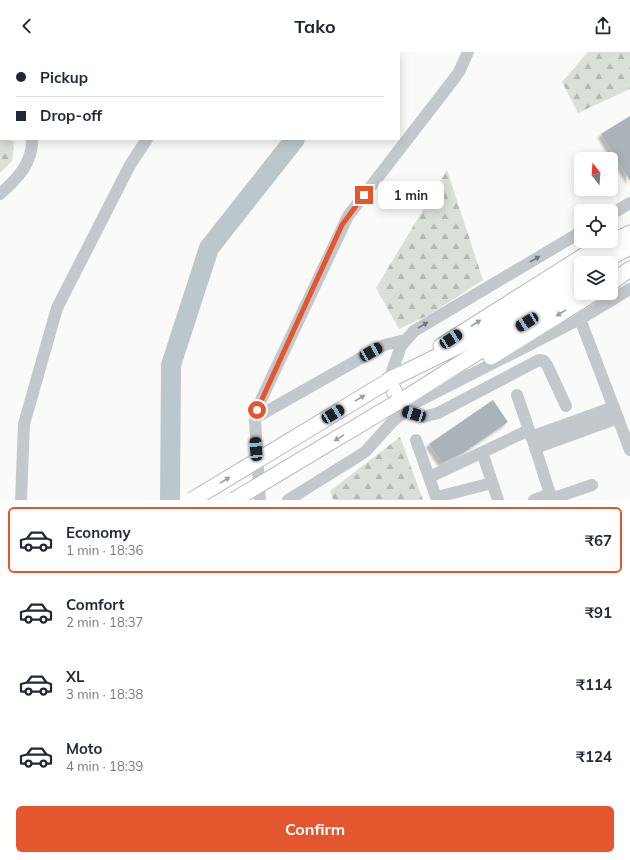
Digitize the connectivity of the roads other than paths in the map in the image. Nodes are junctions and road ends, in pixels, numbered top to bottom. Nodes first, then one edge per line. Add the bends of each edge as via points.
1 (468, 52) edge
2 (32, 140) edge
3 (146, 140) edge
4 (0, 194) edge
5 (630, 203) edge
6 (618, 210) edge
7 (630, 234) edge
8 (574, 236) edge
9 (630, 247) edge
10 (630, 254) edge
11 (613, 256) edge
12 (618, 263) edge
13 (630, 269) edge
14 (574, 278) edge
15 (618, 278) edge
16 (630, 289) edge
17 (574, 292) edge
18 (583, 300) edge
19 (580, 319) junction
20 (405, 340) junction
21 (387, 382) junction
22 (517, 395) dead end
23 (403, 405) junction
24 (566, 406) dead end
25 (616, 412) junction
26 (255, 418) junction
27 (532, 438) junction
28 (416, 440) dead end
29 (630, 450) edge
30 (482, 452) junction
31 (430, 477) junction
32 (492, 483) junction
33 (592, 485) dead end
34 (550, 494) junction
35 (437, 499) edge
36 (21, 500) edge
37 (192, 500) edge
38 (234, 500) edge
39 (260, 500) edge
40 (288, 500) edge
41 (498, 500) edge
42 (534, 500) edge

1 - 26 street via 459,72 348,216 261,400
2 - 4 street via 32,148 24,169
3 - 36 street via 113,196 57,308 24,424
5 - 6 street
21 -> 7 main road via 585,255
20 -> 8 street via 414,331
9 - 11 main road
10 - 12 main road
13 - 15 main road
14 - 21 main road via 475,338
16 - 19 street
17 - 23 main road
18 -> 23 main road via 490,357
19 - 23 street
19 - 25 street
20 - 21 street
20 - 26 street via 384,345
21 - 23 main road
37 -> 21 main road, bridge
22 - 27 street
23 - 24 street via 423,417 438,413 539,360 547,365
23 -> 38 main road, bridge
23 - 40 street via 393,422 365,452
25 - 27 street
25 - 29 street
26 - 39 street
27 - 30 street
27 - 34 street
28 - 31 street
30 - 31 street
30 - 32 street
31 - 35 street
32 - 35 street
32 - 41 street
33 - 34 street via 560,496 554,497
34 - 42 street

